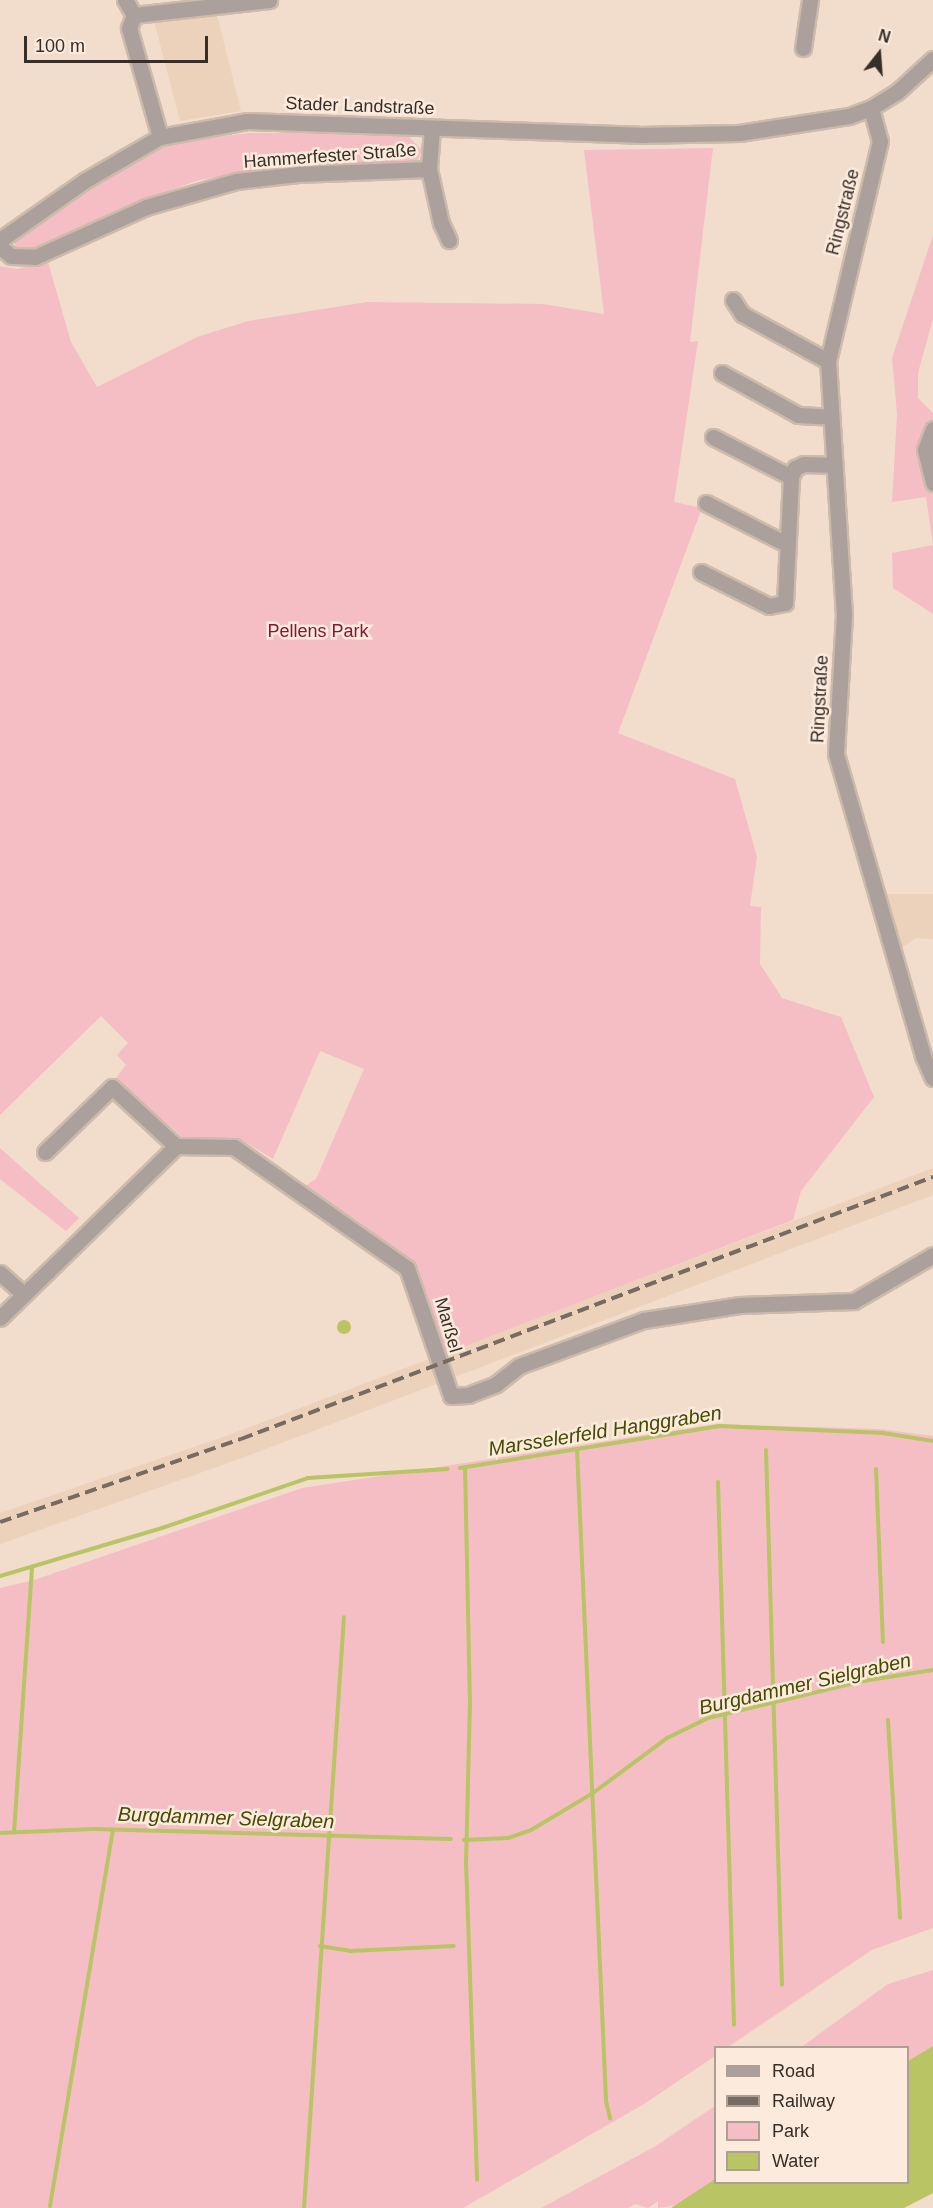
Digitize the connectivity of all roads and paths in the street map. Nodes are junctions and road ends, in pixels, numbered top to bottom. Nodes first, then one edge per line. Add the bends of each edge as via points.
1 (125, 0) edge
2 (270, 0) edge
3 (810, 0) edge
4 (134, 15) junction
5 (803, 48) dead end
6 (933, 59) edge
7 (871, 108) junction
8 (432, 128) junction
9 (160, 137) junction
10 (429, 169) junction
11 (0, 240) edge
12 (449, 240) dead end
13 (0, 247) edge
14 (733, 300) dead end
15 (828, 361) junction
16 (722, 373) dead end
17 (831, 417) junction
18 (933, 429) edge
19 (712, 436) dead end
20 (833, 465) junction
21 (791, 477) junction
22 (933, 483) edge
23 (706, 503) dead end
24 (789, 545) junction
25 (701, 572) dead end
26 (933, 1078) edge
27 (176, 1146) junction
28 (45, 1152) dead end
29 (933, 1255) edge
30 (0, 1273) edge
31 (23, 1294) junction
32 (0, 1318) edge

1 - 4 street
2 - 4 street
3 - 5 street
4 - 9 street via 129,28
6 - 7 street, Stader Landstraße via 897,92
7 - 8 street, Stader Landstraße via 849,116 689,136
7 - 15 street, Ringstraße via 880,141
8 - 9 street, Stader Landstraße via 247,121
8 - 10 street
9 - 11 street, Stader Landstraße via 84,181
10 - 12 street via 441,223
10 - 13 street, Hammerfester Straße via 298,174 236,181 146,207 34,257 11,256
14 - 15 street via 742,314
15 - 17 street, Ringstraße
16 - 17 street via 798,415
17 - 20 street, Ringstraße
18 - 22 street via 925,450
19 - 21 street
20 - 21 street via 804,464 795,468
20 - 26 street, Ringstraße via 844,614 836,754 923,1056
21 - 24 street
23 - 24 street
24 - 25 street via 785,603 769,606
27 - 28 street via 112,1087
27 - 29 street, Marßel via 234,1147 407,1268 451,1396 468,1395 496,1384 519,1366 644,1320 740,1305 854,1301
27 - 31 street
30 - 31 street
31 - 32 street

